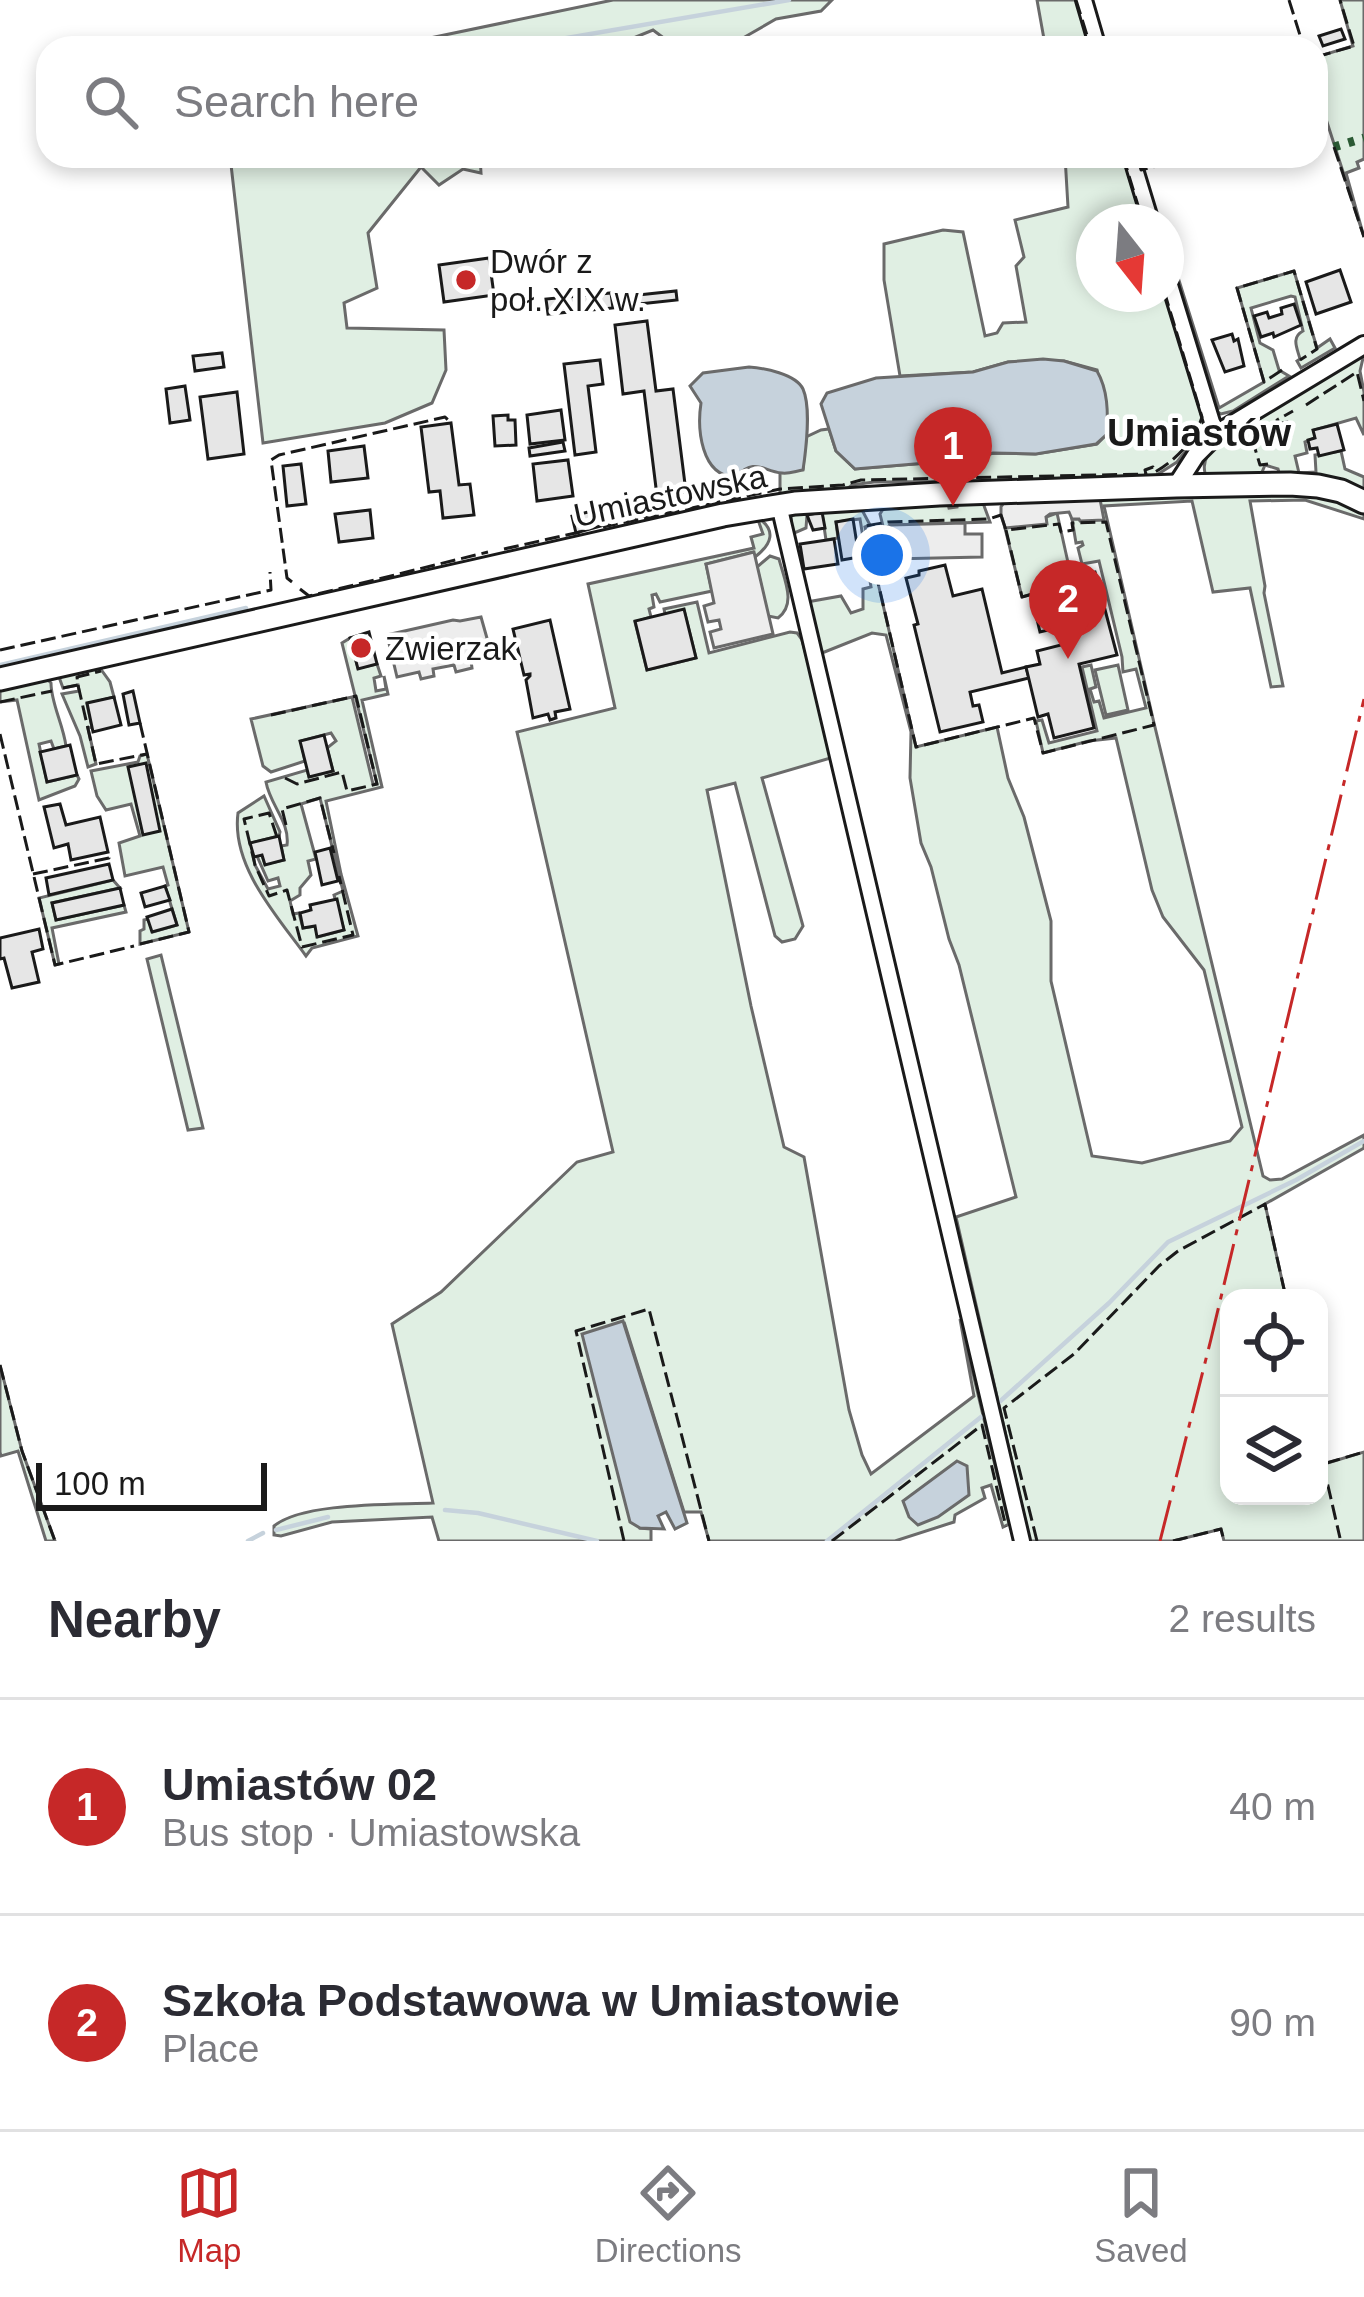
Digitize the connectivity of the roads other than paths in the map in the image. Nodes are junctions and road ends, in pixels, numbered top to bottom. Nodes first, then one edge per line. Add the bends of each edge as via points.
1 (1084, 0) edge
2 (1094, 36) edge
3 (1135, 168) edge
4 (1146, 204) edge
5 (1178, 312) edge
6 (1364, 345) edge
7 (1218, 433) junction
8 (1175, 486) junction
9 (1364, 502) edge
10 (778, 505) junction
11 (0, 679) edge
12 (1022, 1541) edge

1 - 2 street
3 - 4 street
5 - 7 street
6 - 7 street
7 - 8 street
8 - 9 main road, Umiastowska via 1290,484
8 - 10 main road, Umiastowska
10 - 11 main road, Umiastowska
10 - 12 street

